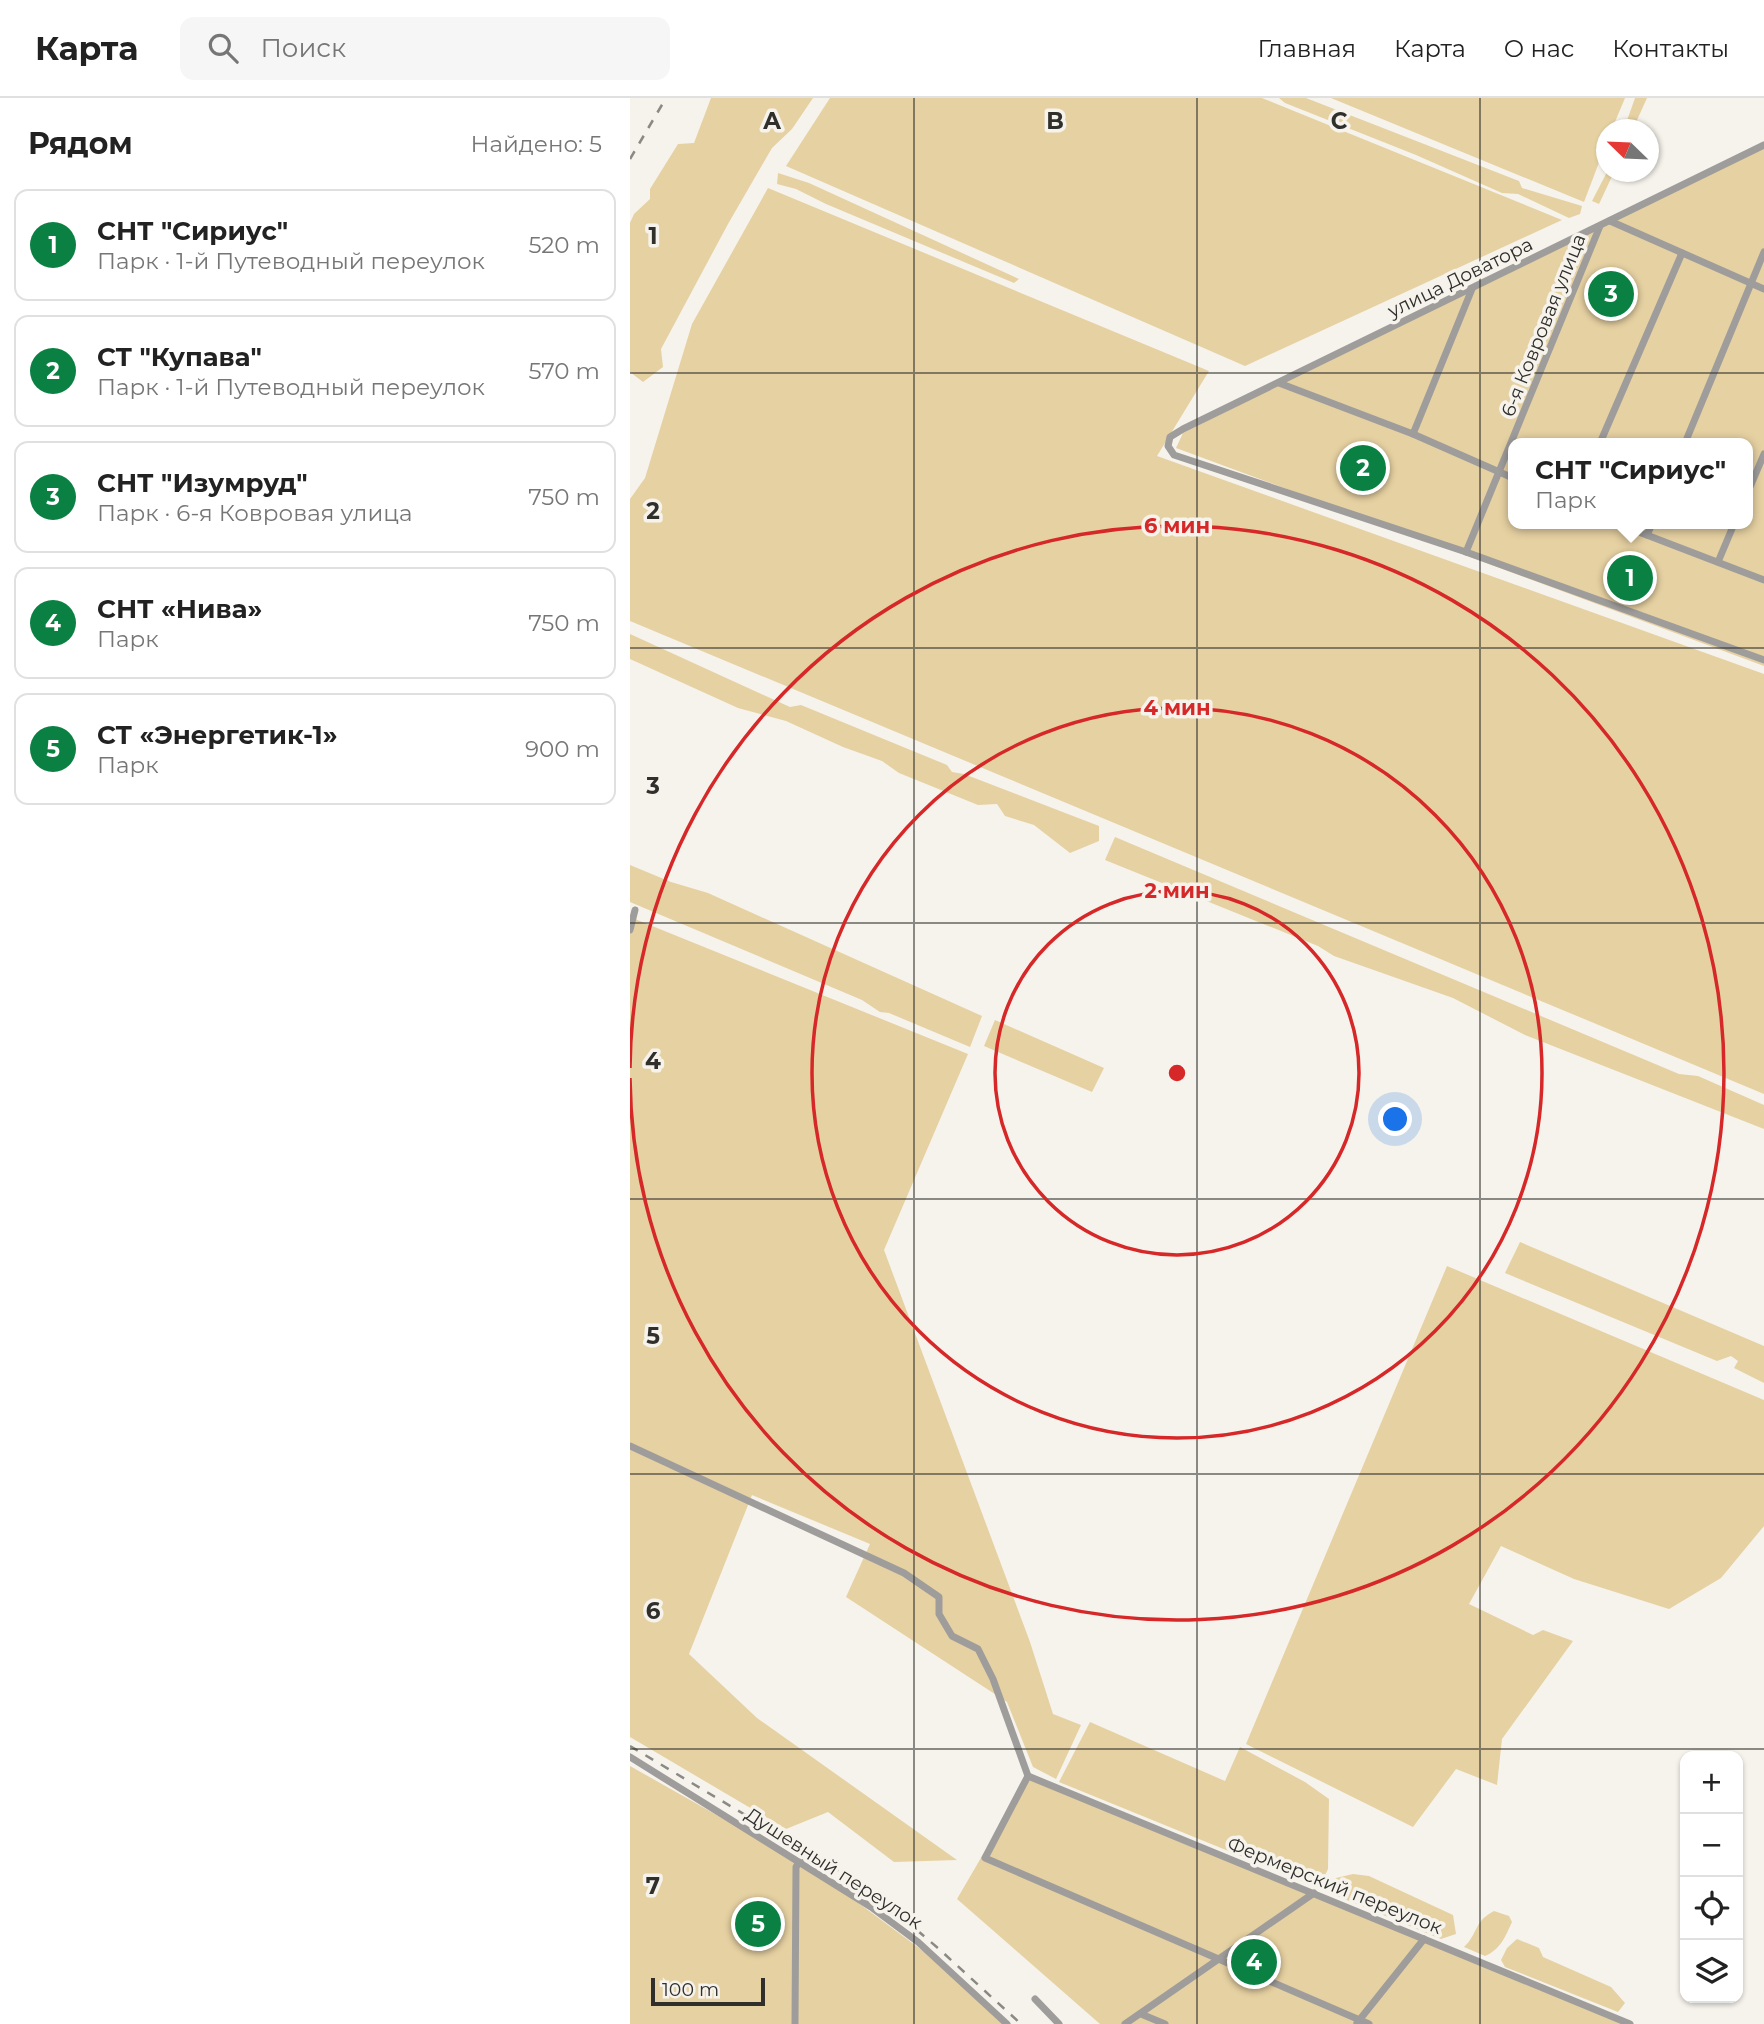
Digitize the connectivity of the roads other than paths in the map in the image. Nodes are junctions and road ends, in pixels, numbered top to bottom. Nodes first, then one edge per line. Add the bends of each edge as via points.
1 (1764, 145) edge
2 (1610, 221) junction
3 (1601, 226) junction
4 (1682, 253) junction
5 (1764, 253) edge
6 (1751, 283) junction
7 (1473, 289) junction
8 (1764, 289) edge
9 (1279, 383) junction
10 (1413, 434) junction
11 (1513, 438) edge
12 (1602, 438) edge
13 (1687, 438) edge
14 (1508, 450) edge
15 (1764, 454) edge
16 (1499, 472) junction
17 (1508, 476) edge
18 (1753, 480) edge
19 (1631, 529) edge
20 (1650, 529) edge
21 (1732, 529) edge
22 (1647, 535) junction
23 (1466, 552) junction
24 (1718, 562) junction
25 (1764, 580) edge
26 (1764, 660) edge
27 (635, 910) dead end
28 (630, 930) edge
29 (630, 1446) edge
30 (630, 1756) edge
31 (1028, 1776) junction
32 (800, 1861) junction
33 (1314, 1894) junction
34 (1424, 1939) junction
35 (1218, 1960) junction
36 (1035, 1999) dead end
37 (1141, 2014) junction
38 (1358, 2022) edge
39 (795, 2024) edge
40 (1007, 2024) edge
41 (1059, 2024) edge
42 (1125, 2024) edge
43 (1164, 2024) edge
44 (1368, 2024) edge
45 (1630, 2024) edge

1 - 2 street, улица Доватора
2 - 3 street, улица Доватора
2 - 4 street
3 - 7 street, улица Доватора
3 - 11 street, 6-я Ковровая улица
4 - 6 street
4 - 12 street
5 - 6 street
6 - 8 street
6 - 13 street
7 - 9 street, улица Доватора
7 - 10 street
9 - 10 street
9 - 23 street, улица Доватора via 1170,437 1168,446 1174,455
10 - 16 street
14 - 16 street, 6-я Ковровая улица
15 - 18 street
16 - 17 street
16 - 23 street, 6-я Ковровая улица
19 - 22 street
20 - 22 street
21 - 24 street
22 - 24 street
23 - 26 street
24 - 25 street
27 - 28 street
29 - 31 street via 904,1573 939,1597 939,1614 952,1636 978,1649 993,1679
30 - 32 street, Душевный переулок
31 - 33 street, Фермерский переулок
31 - 35 street via 985,1858
32 - 39 street via 796,1867
32 - 40 street, Душевный переулок via 918,1942
33 - 34 street, Фермерский переулок
33 - 35 street
34 - 38 street
34 - 45 street, Фермерский переулок
35 - 37 street
35 - 38 street
36 - 41 street
37 - 42 street
37 - 43 street
38 - 44 street

